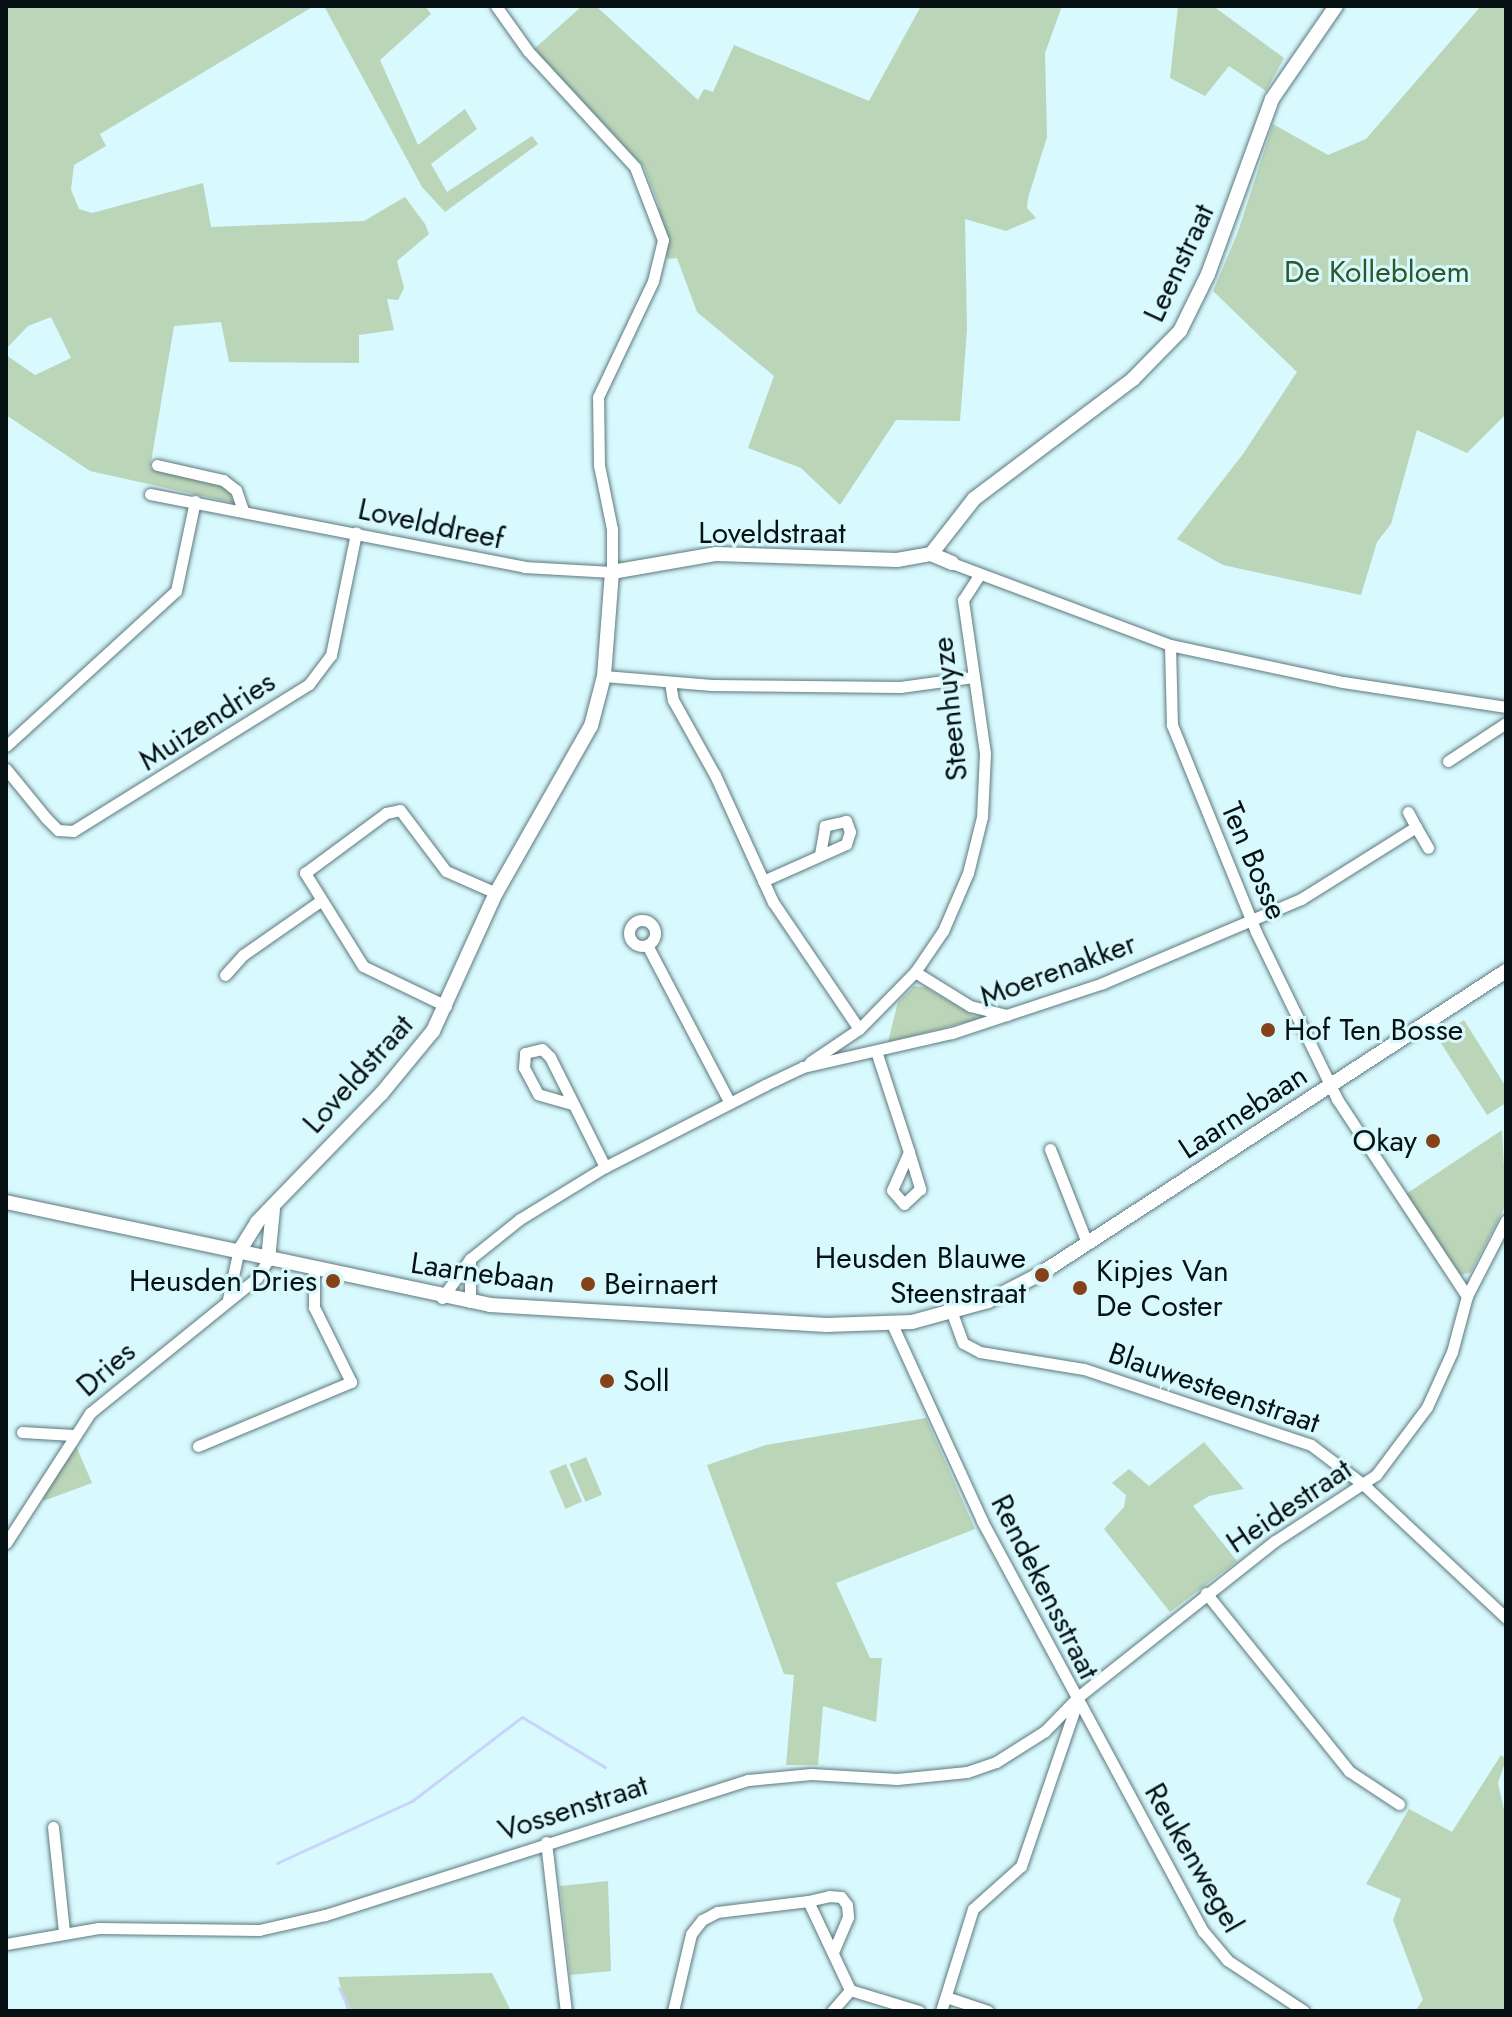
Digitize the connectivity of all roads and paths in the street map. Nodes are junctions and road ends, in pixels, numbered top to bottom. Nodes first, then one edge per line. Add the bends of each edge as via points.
1 (496, 6) edge
2 (1336, 6) edge
3 (157, 465) dead end
4 (150, 494) dead end
5 (195, 501) junction
6 (243, 510) junction
7 (356, 533) junction
8 (931, 554) junction
9 (952, 563) joint
10 (612, 572) junction
11 (980, 574) junction
12 (1170, 645) junction
13 (604, 676) junction
14 (973, 677) junction
15 (670, 682) junction
16 (1506, 707) edge
17 (1506, 723) edge
18 (6, 746) edge
19 (1448, 761) dead end
20 (6, 769) edge
21 (1408, 812) dead end
22 (1416, 827) junction
23 (1428, 848) dead end
24 (820, 855) dead end
25 (763, 881) junction
26 (496, 893) junction
27 (319, 902) junction
28 (1252, 919) junction
29 (647, 945) dead end
30 (1506, 971) edge
31 (915, 972) junction
32 (225, 975) dead end
33 (446, 1006) junction
34 (1011, 1015) junction
35 (859, 1029) junction
36 (876, 1051) junction
37 (803, 1067) junction
38 (1330, 1087) junction
39 (730, 1103) junction
40 (572, 1104) junction
41 (1050, 1149) dead end
42 (909, 1152) dead end
43 (605, 1167) junction
44 (6, 1202) edge
45 (273, 1209) junction
46 (1506, 1220) edge
47 (1087, 1243) junction
48 (238, 1253) junction
49 (470, 1259) junction
50 (268, 1260) junction
51 (314, 1270) junction
52 (1467, 1296) junction
53 (442, 1298) junction
54 (228, 1299) junction
55 (470, 1302) junction
56 (954, 1318) junction
57 (892, 1324) junction
58 (22, 1432) dead end
59 (73, 1435) junction
60 (198, 1446) dead end
61 (1364, 1485) junction
62 (6, 1543) edge
63 (1206, 1593) junction
64 (1506, 1618) edge
65 (1078, 1697) junction
66 (1399, 1804) dead end
67 (53, 1827) dead end
68 (546, 1842) junction
69 (808, 1901) junction
70 (64, 1931) junction
71 (6, 1944) edge
72 (833, 1953) junction
73 (850, 1990) junction
74 (946, 1997) junction
75 (566, 2011) edge
76 (673, 2011) edge
77 (832, 2011) edge
78 (919, 2011) edge
79 (941, 2011) edge
80 (988, 2011) edge
81 (1304, 2011) edge

1 - 10 street via 528,51 635,167 663,240 653,281 600,385 598,462 612,529
2 - 8 street, Leenstraat via 1272,99 1213,262 1180,331 1133,379 974,499
3 - 6 street via 223,480 236,490
4 - 5 street, Lovelddreef
5 - 6 street, Lovelddreef
5 - 18 street via 176,591
6 - 7 street, Lovelddreef
7 - 10 street, Lovelddreef via 524,567
7 - 20 street, Muizendries via 331,655 309,684 73,831 58,830
8 - 9 street
8 - 10 street, Loveldstraat via 897,560 716,554
9 - 11 street
10 - 13 street, Loveldstraat
11 - 12 street
11 - 14 street, Steenhuyze via 963,600
12 - 16 street via 1343,682
12 - 28 street, Ten Bosse via 1172,725
13 - 15 street
13 - 26 street, Loveldstraat via 591,726
14 - 15 street via 900,687
14 - 31 street, Steenhuyze via 985,753 976,845 951,915
15 - 25 street via 673,700 715,775
17 - 19 street
21 - 22 street
22 - 23 street
22 - 28 street, Moerenakker via 1301,899
24 - 25 street
25 - 35 street via 797,943
26 - 27 street via 446,871 400,810 386,813 312,864 305,873
26 - 33 street, Loveldstraat
27 - 32 street via 243,955
27 - 33 street via 371,973
28 - 34 street, Moerenakker via 1103,983
28 - 38 street, Ten Bosse
29 - 39 street
30 - 38 street, Laarnebaan
31 - 34 street via 970,1006
31 - 35 street, Steenhuyze
33 - 45 street, Loveldstraat via 416,1054
34 - 36 street, Moerenakker
35 - 37 street, Steenhuyze
36 - 37 street, Moerenakker
36 - 42 street
37 - 39 street, Moerenakker
38 - 47 street, Laarnebaan
38 - 52 street, Ten Bosse
39 - 43 street, Moerenakker
40 - 40 street via 542,1049 525,1053 524,1068 538,1094
40 - 43 street
41 - 47 street
43 - 49 street, Moerenakker via 520,1219
44 - 48 street, Laarnebaan
45 - 48 street, Loveldstraat via 257,1222
45 - 50 street
46 - 52 street, Heidestraat
47 - 56 street, Laarnebaan
48 - 50 street, Laarnebaan
48 - 54 street
49 - 53 street, Moerenakker
49 - 55 street
50 - 51 street, Laarnebaan
50 - 54 street, Dries via 257,1278
51 - 53 street, Laarnebaan
51 - 60 street via 314,1307 351,1382
52 - 61 street, Heidestraat via 1452,1352 1423,1415
53 - 55 street, Laarnebaan
54 - 59 street, Dries via 120,1385
55 - 57 street, Laarnebaan via 826,1325
56 - 57 street, Laarnebaan
56 - 61 street, Blauwesteenstraat via 971,1349 1084,1369 1277,1430 1325,1453
57 - 65 street, Rendekensstraat via 982,1521
58 - 59 street
59 - 62 street, Dries
61 - 63 street, Heidestraat
61 - 64 street, Blauwesteenstraat
63 - 65 street, Heidestraat
63 - 66 street via 1349,1771
65 - 68 street, Vossenstraat via 1024,1746 967,1772 897,1779 811,1774 748,1780
65 - 74 street, Rendekensstraat via 1021,1866 973,1909
65 - 81 street, Reukenwegel via 1212,1945
67 - 70 street
68 - 70 street, Vossenstraat via 325,1915 259,1930
68 - 75 street
69 - 72 street
69 - 72 street via 841,1897 847,1905 848,1917
69 - 76 street via 717,1912 702,1920 691,1934
70 - 71 street, Vossenstraat
72 - 73 street
73 - 77 street
73 - 78 street
74 - 79 street, Rendekensstraat
74 - 80 street

